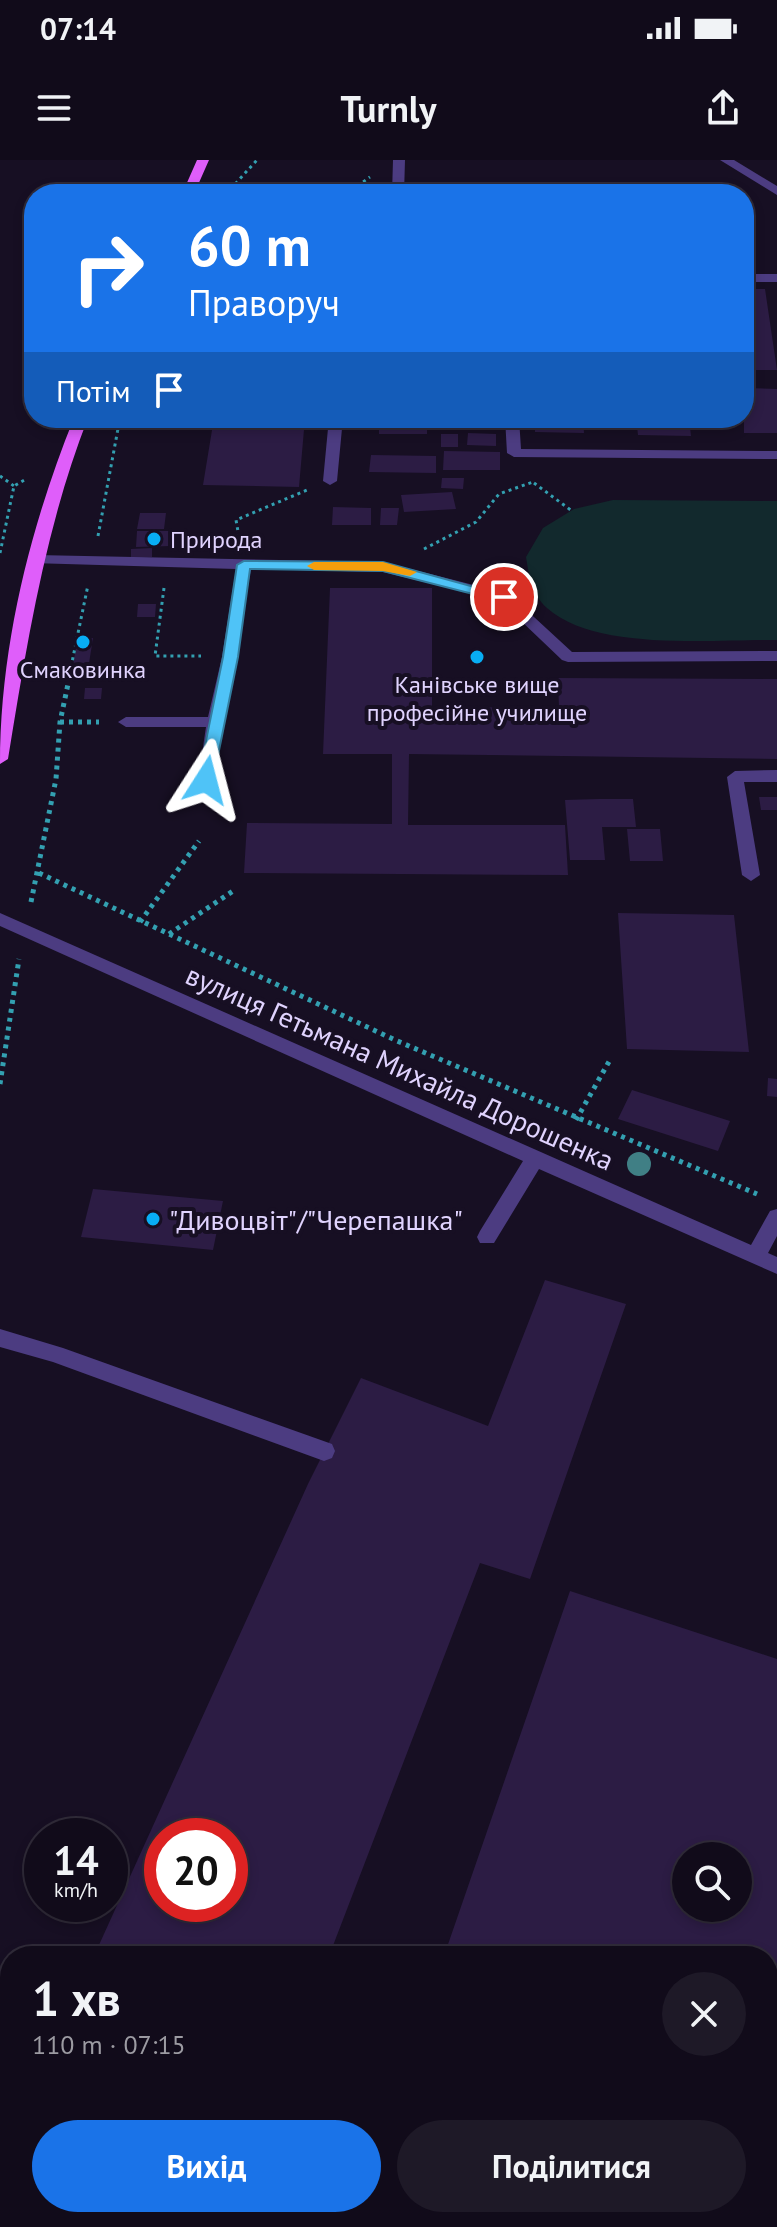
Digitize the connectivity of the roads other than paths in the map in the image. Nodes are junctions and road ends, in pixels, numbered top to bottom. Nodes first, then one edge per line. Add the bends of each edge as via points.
1 (203, 160) edge
2 (399, 160) edge
3 (726, 160) edge
4 (192, 184) edge
5 (398, 184) edge
6 (777, 191) edge
7 (754, 278) edge
8 (777, 278) edge
9 (77, 428) edge
10 (335, 428) edge
11 (513, 428) edge
12 (777, 455) edge
13 (330, 481) road end
14 (36, 560) junction
15 (244, 565) junction
16 (777, 656) edge
17 (126, 722) dead end
18 (215, 722) junction
19 (0, 759) edge
20 (777, 776) edge
21 (206, 780) dead end
22 (751, 875) dead end
23 (0, 919) edge
24 (535, 1159) junction
25 (777, 1217) edge
26 (487, 1237) dead end
27 (756, 1256) junction
28 (777, 1266) edge
29 (0, 1338) edge
30 (324, 1451) dead end

1 - 4 main road
2 - 5 street
3 - 6 street
7 - 8 street
9 - 14 main road via 57,477
10 - 13 street
11 - 12 street via 514,453
14 - 15 street
14 - 19 main road
15 - 16 street via 383,567 504,597 568,657
15 - 18 street
17 - 18 street
18 - 21 street
20 - 22 street via 735,777
23 - 24 street, вулиця Гетьмана Михайла Дорошенка
24 - 26 street
24 - 27 street, вулиця Гетьмана Михайла Дорошенка
25 - 27 street
27 - 28 street, вулиця Гетьмана Михайла Дорошенка
29 - 30 street

